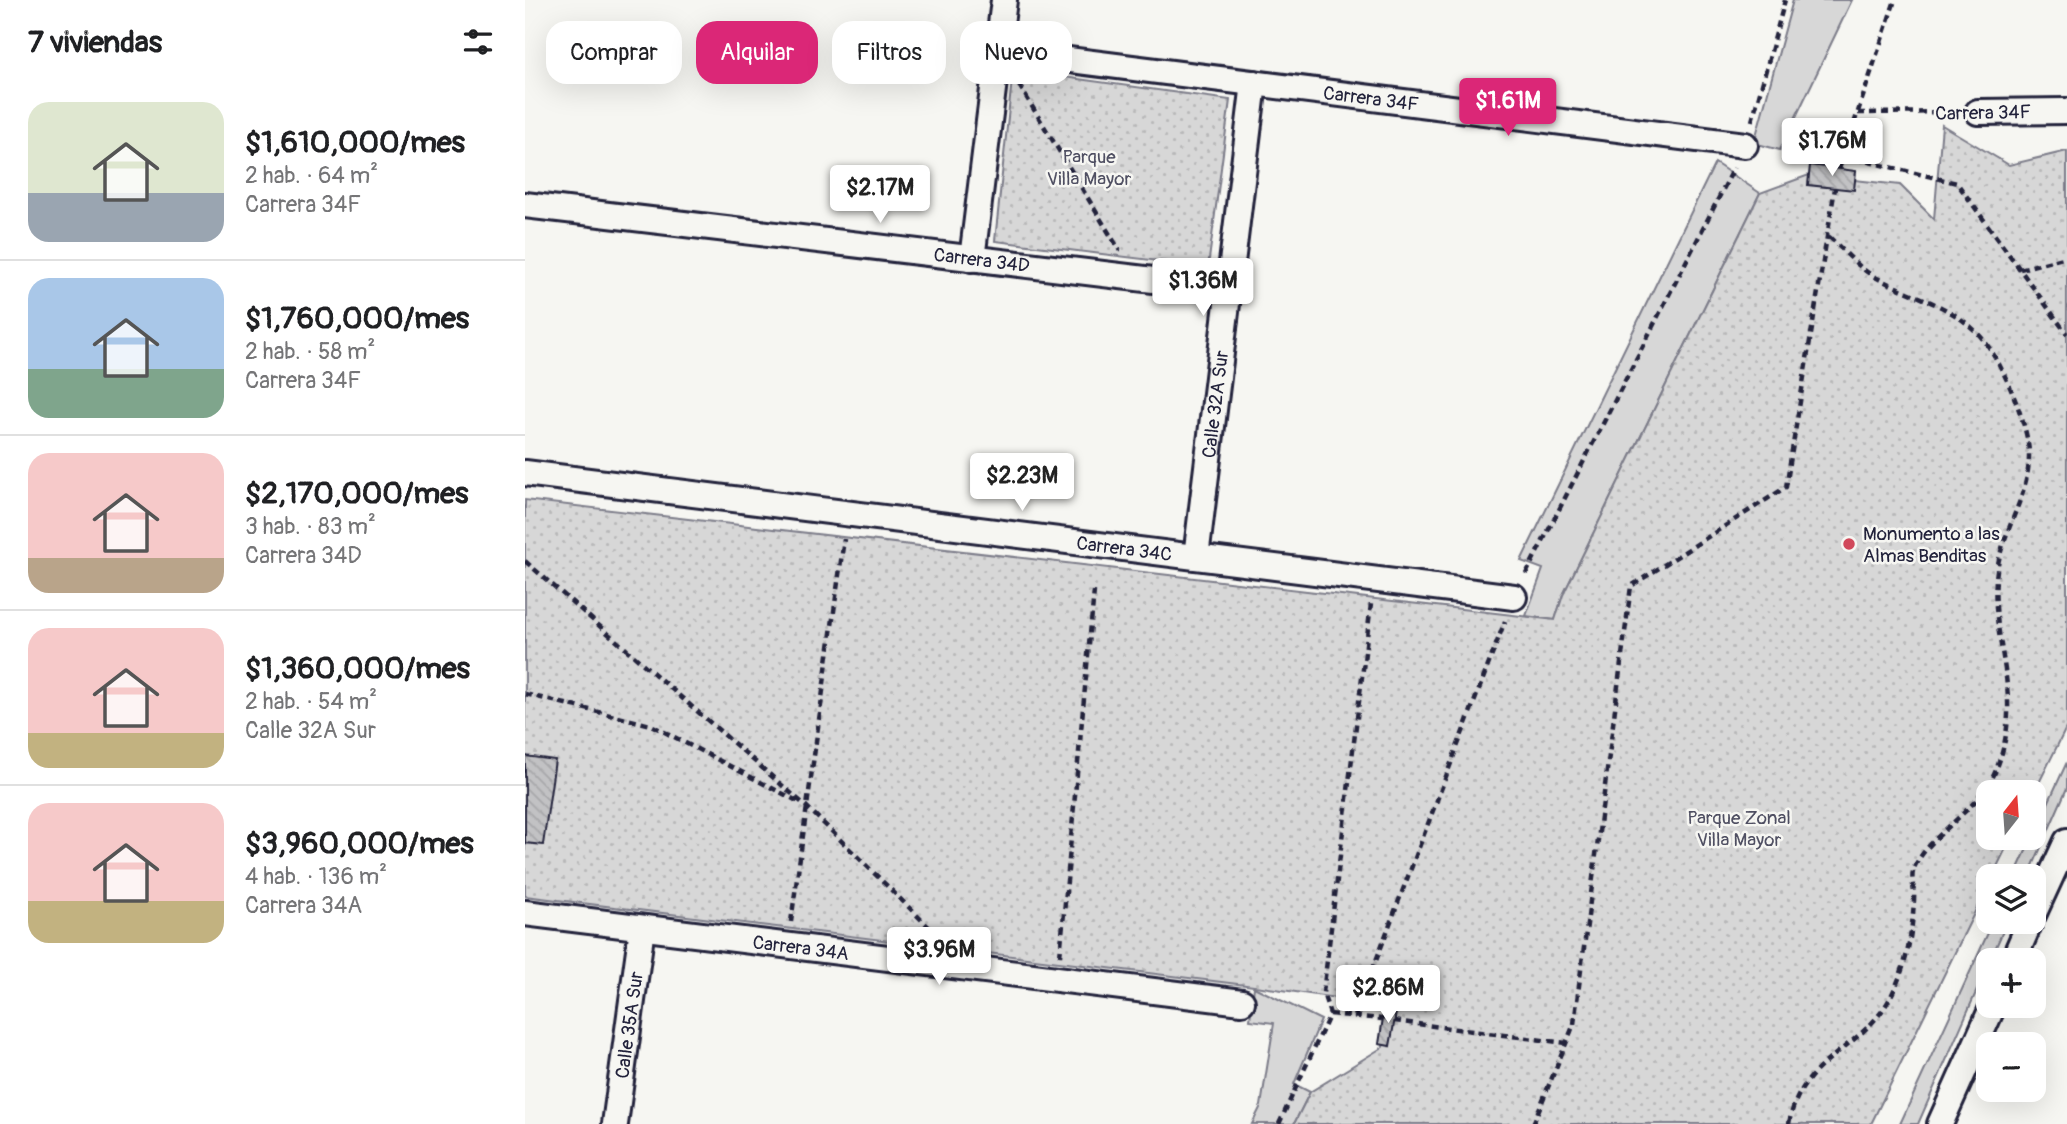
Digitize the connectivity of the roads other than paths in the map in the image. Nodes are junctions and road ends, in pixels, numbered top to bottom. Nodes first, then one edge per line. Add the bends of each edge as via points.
1 (1004, 0) edge
2 (1002, 21) edge
3 (1072, 60) edge
4 (1255, 83) junction
5 (994, 84) edge
6 (2067, 111) edge
7 (1978, 112) road end
8 (1745, 145) road end
9 (525, 205) edge
10 (972, 259) junction
11 (1229, 289) junction
12 (525, 473) edge
13 (1196, 557) junction
14 (1514, 597) road end
15 (2067, 841) edge
16 (2046, 887) edge
17 (525, 913) edge
18 (642, 928) junction
19 (1243, 1002) dead end
20 (1988, 1018) edge
21 (615, 1124) edge
22 (1940, 1124) edge

1 - 2 street
3 - 4 street, Carrera 34F
4 - 8 street, Carrera 34F
4 - 11 street, Calle 32A Sur
5 - 10 street
6 - 7 street, Carrera 34F
9 - 10 street, Carrera 34D
10 - 11 street, Carrera 34D
11 - 13 street, Calle 32A Sur
12 - 13 street, Carrera 34C
13 - 14 street, Carrera 34C
15 - 16 street
17 - 18 street, Carrera 34A
18 - 19 street, Carrera 34A
18 - 21 street, Calle 35A Sur
20 - 22 street

